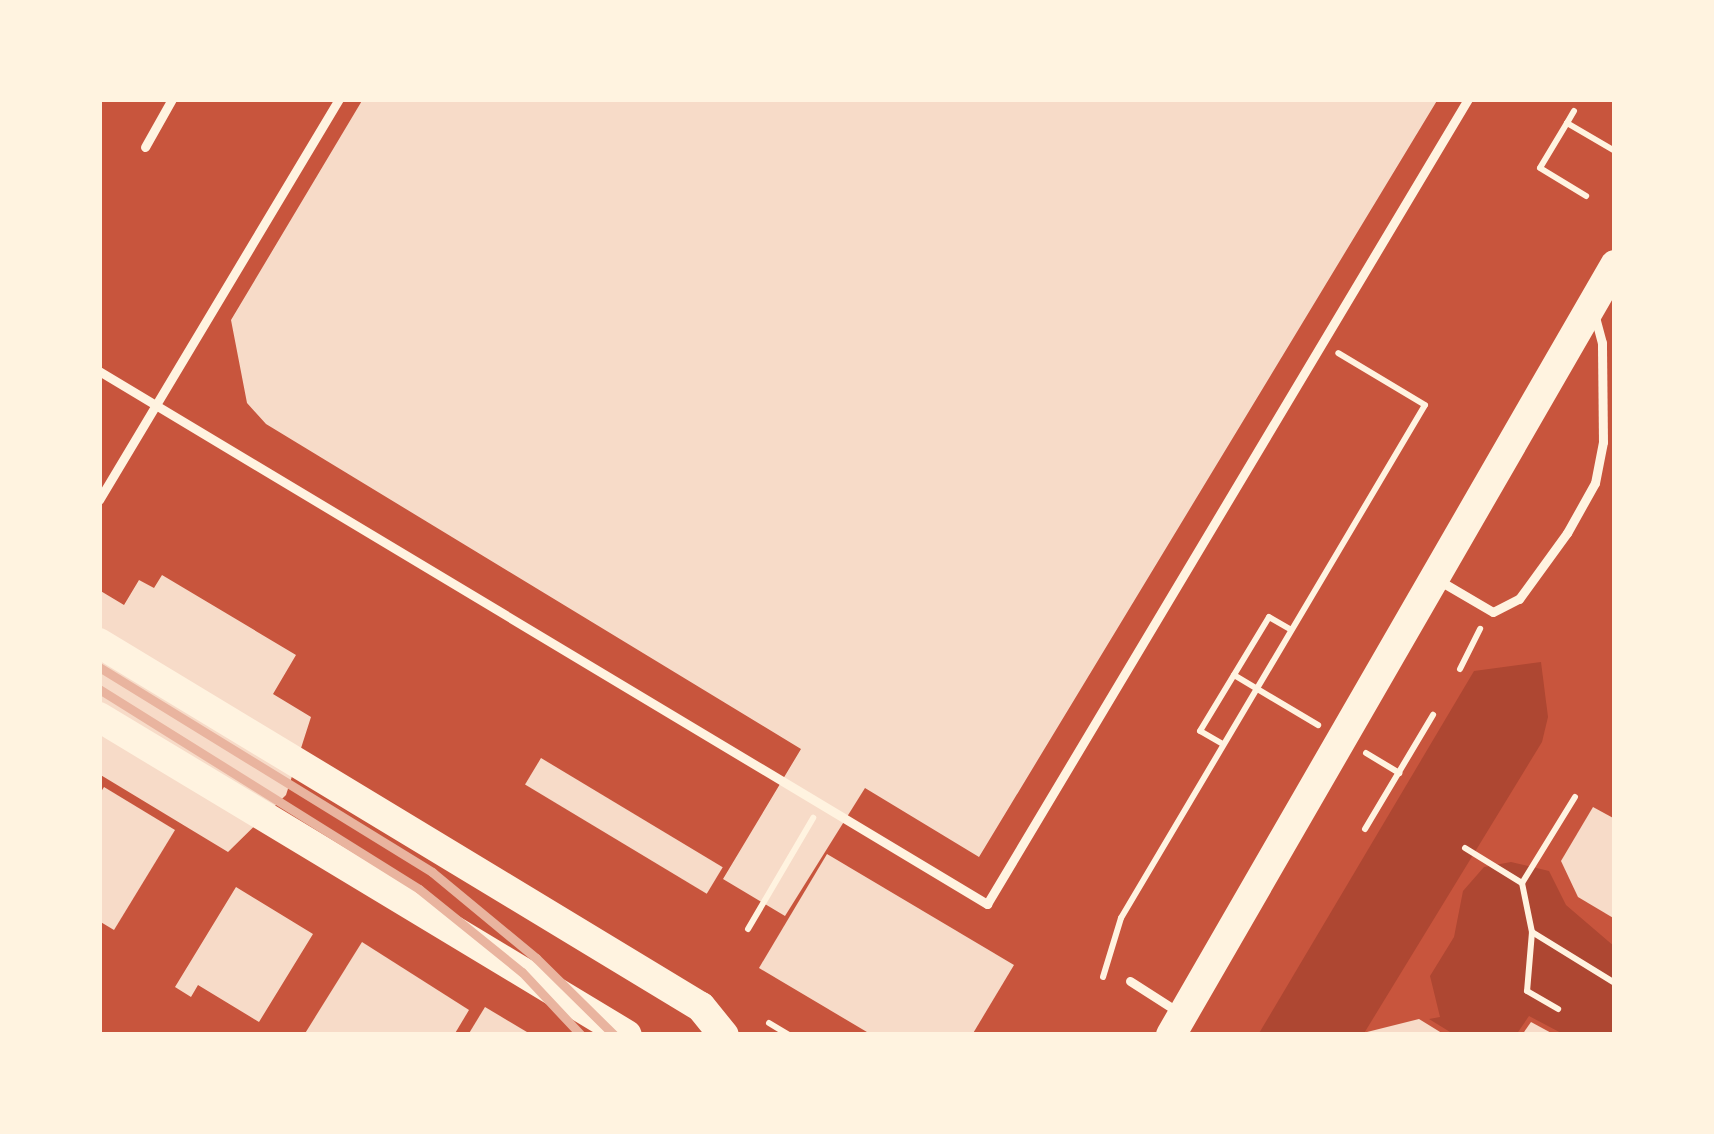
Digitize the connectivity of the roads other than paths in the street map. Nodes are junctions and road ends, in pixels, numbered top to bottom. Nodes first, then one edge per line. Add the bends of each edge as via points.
1 (172, 99) edge
2 (339, 99) edge
3 (1468, 99) edge
4 (145, 147) dead end
5 (1615, 265) edge
6 (1591, 306) junction
7 (99, 371) edge
8 (156, 405) junction
9 (99, 500) edge
10 (1434, 578) junction
11 (99, 643) edge
12 (99, 717) edge
13 (1130, 982) dead end
14 (1177, 1025) edge
15 (627, 1035) edge
16 (724, 1035) edge

1 - 4 lane
2 - 8 lane
3 - 8 lane via 987,904
5 - 6 main road
6 - 10 main road
6 - 10 lane via 1606,399 1594,483 1544,571 1520,599 1491,611
7 - 8 lane
8 - 9 lane
10 - 14 main road
11 - 16 main road via 701,1007
12 - 15 main road
13 - 14 lane

